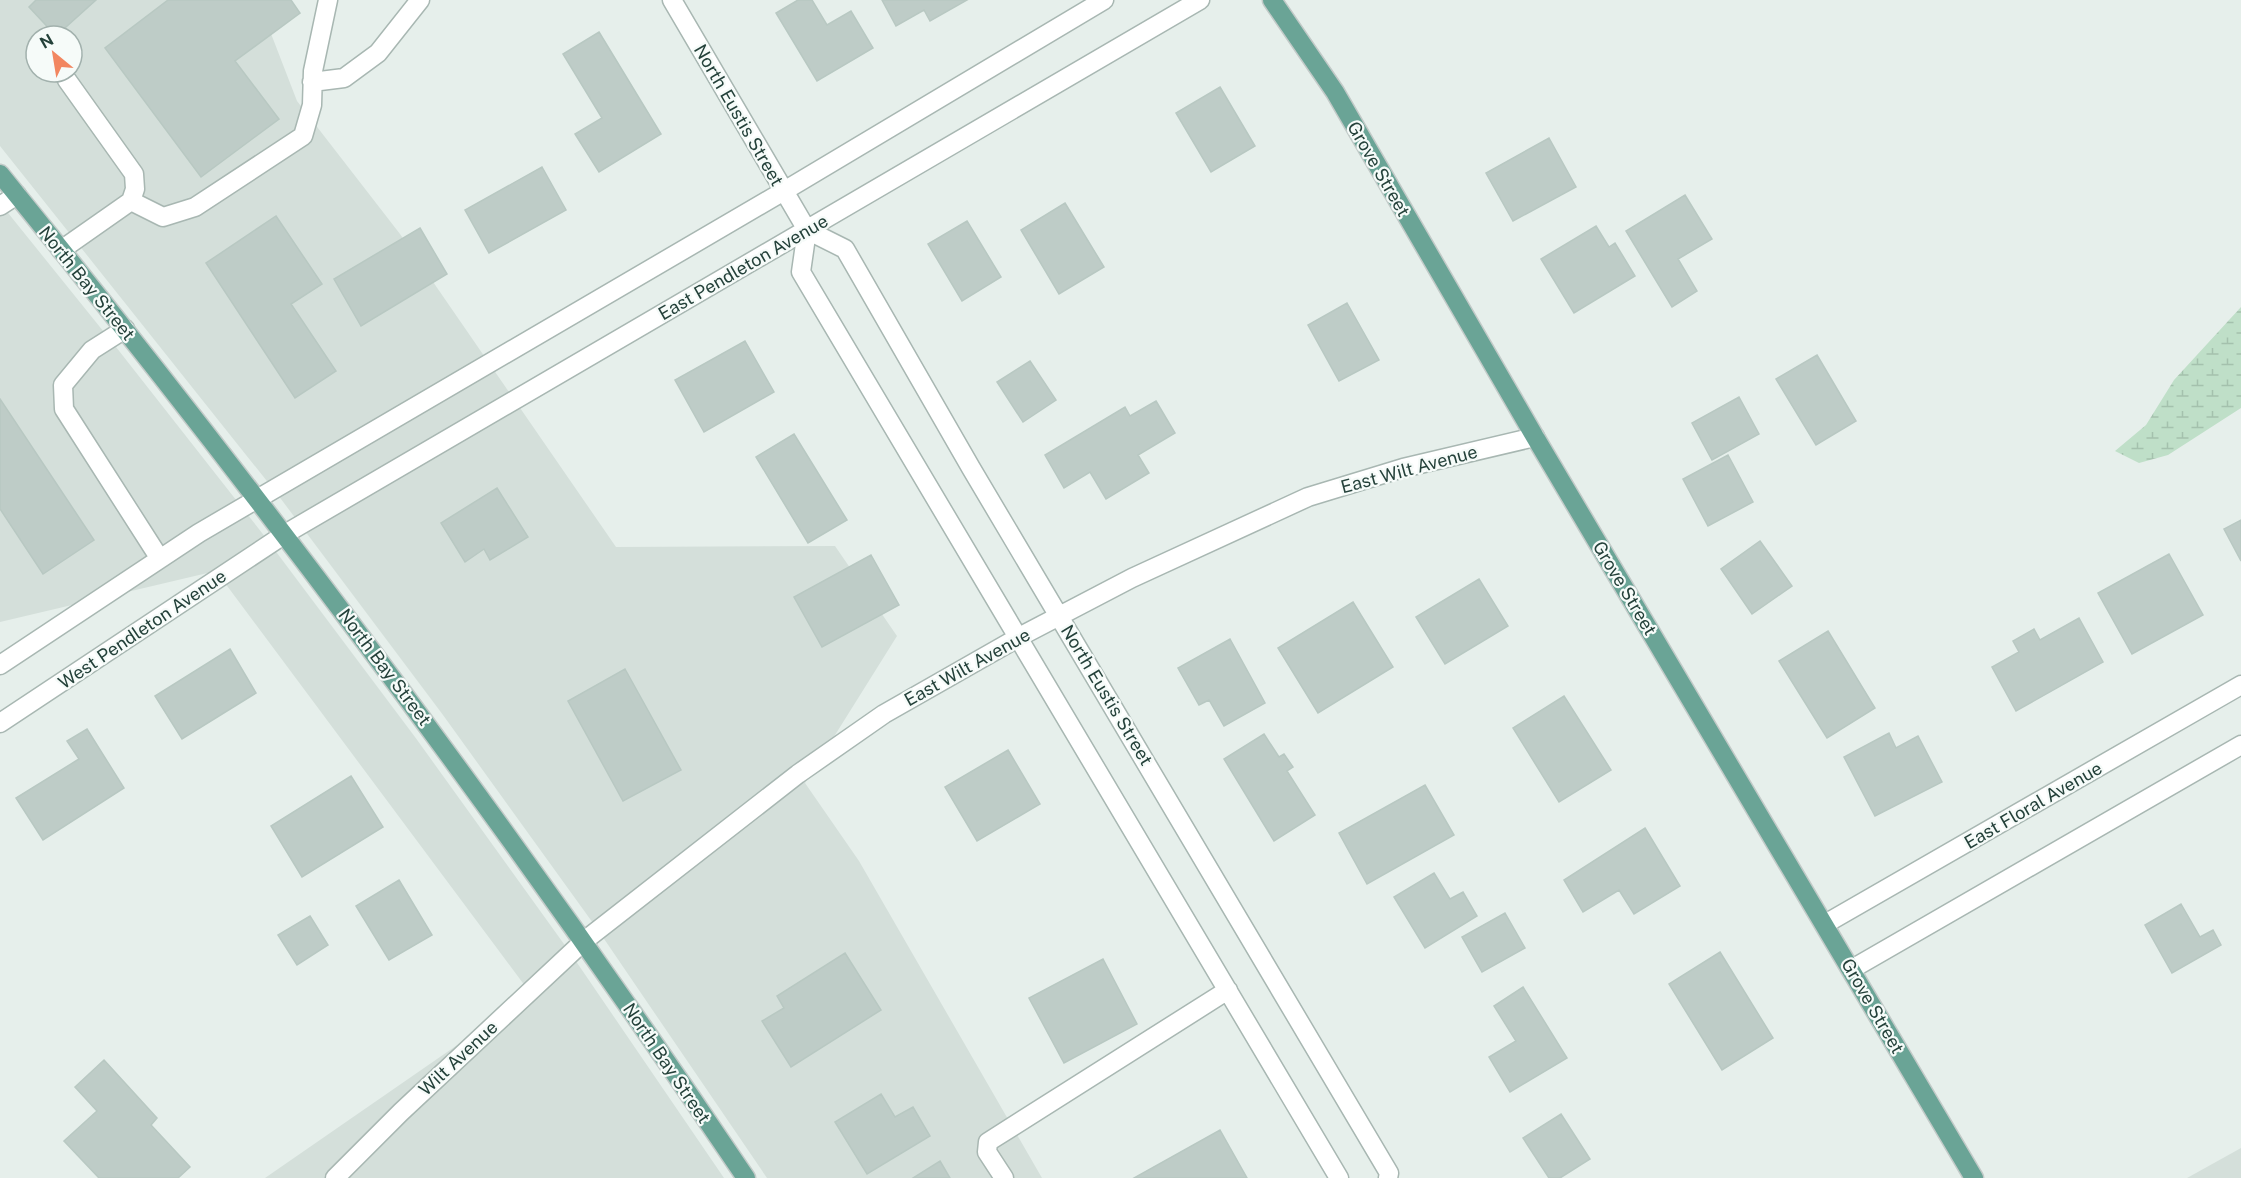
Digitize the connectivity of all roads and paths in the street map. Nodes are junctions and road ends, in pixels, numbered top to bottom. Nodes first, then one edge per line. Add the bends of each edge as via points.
1 (328, 0) edge
2 (420, 0) edge
3 (672, 0) edge
4 (1104, 0) edge
5 (1200, 0) edge
6 (1272, 0) edge
7 (312, 82) junction
8 (70, 84) edge
9 (0, 174) edge
10 (784, 191) junction
11 (17, 195) junction
12 (131, 201) junction
13 (0, 206) edge
14 (807, 230) junction
15 (61, 250) junction
16 (124, 329) junction
17 (1535, 437) junction
18 (256, 499) junction
19 (285, 534) junction
20 (160, 559) junction
21 (1060, 615) junction
22 (1019, 637) junction
23 (0, 665) edge
24 (2241, 685) edge
25 (0, 723) edge
26 (2241, 745) edge
27 (1825, 924) junction
28 (584, 941) junction
29 (1852, 969) junction
30 (1228, 990) junction
31 (335, 1178) edge
32 (746, 1178) edge
33 (1004, 1178) edge
34 (1339, 1178) edge
35 (1388, 1178) edge
36 (1974, 1178) edge

1 - 7 street
2 - 7 street via 378,53 344,78
3 - 10 street, North Eustis Street
4 - 10 street
5 - 14 street, East Pendleton Avenue
6 - 17 main road, Grove Street via 1335,92
7 - 12 street via 312,105 303,136 205,201 163,217
8 - 12 street via 134,174
9 - 11 main road, North Bay Street
10 - 14 street, North Eustis Street
10 - 18 street
11 - 13 street
11 - 15 main road, North Bay Street
12 - 15 street
14 - 19 street, East Pendleton Avenue
14 - 21 street, North Eustis Street via 845,249
14 - 22 street via 801,272
15 - 16 main road, North Bay Street
16 - 18 main road, North Bay Street
16 - 20 street via 92,350 63,385 64,409
17 - 21 street, East Wilt Avenue via 1403,468 1308,497
17 - 27 main road, Grove Street
18 - 19 main road, North Bay Street
18 - 20 street
19 - 25 street, West Pendleton Avenue
19 - 28 main road, North Bay Street
20 - 23 street
21 - 22 street, East Wilt Avenue
21 - 35 street, North Eustis Street via 1389,1173
22 - 28 street, East Wilt Avenue via 884,714 798,774
22 - 30 street
24 - 27 street, East Floral Avenue
26 - 29 street
27 - 29 main road, Grove Street
28 - 31 street, Wilt Avenue
28 - 32 main road, North Bay Street
29 - 36 main road, Grove Street
30 - 33 street via 988,1142 987,1152
30 - 34 street

